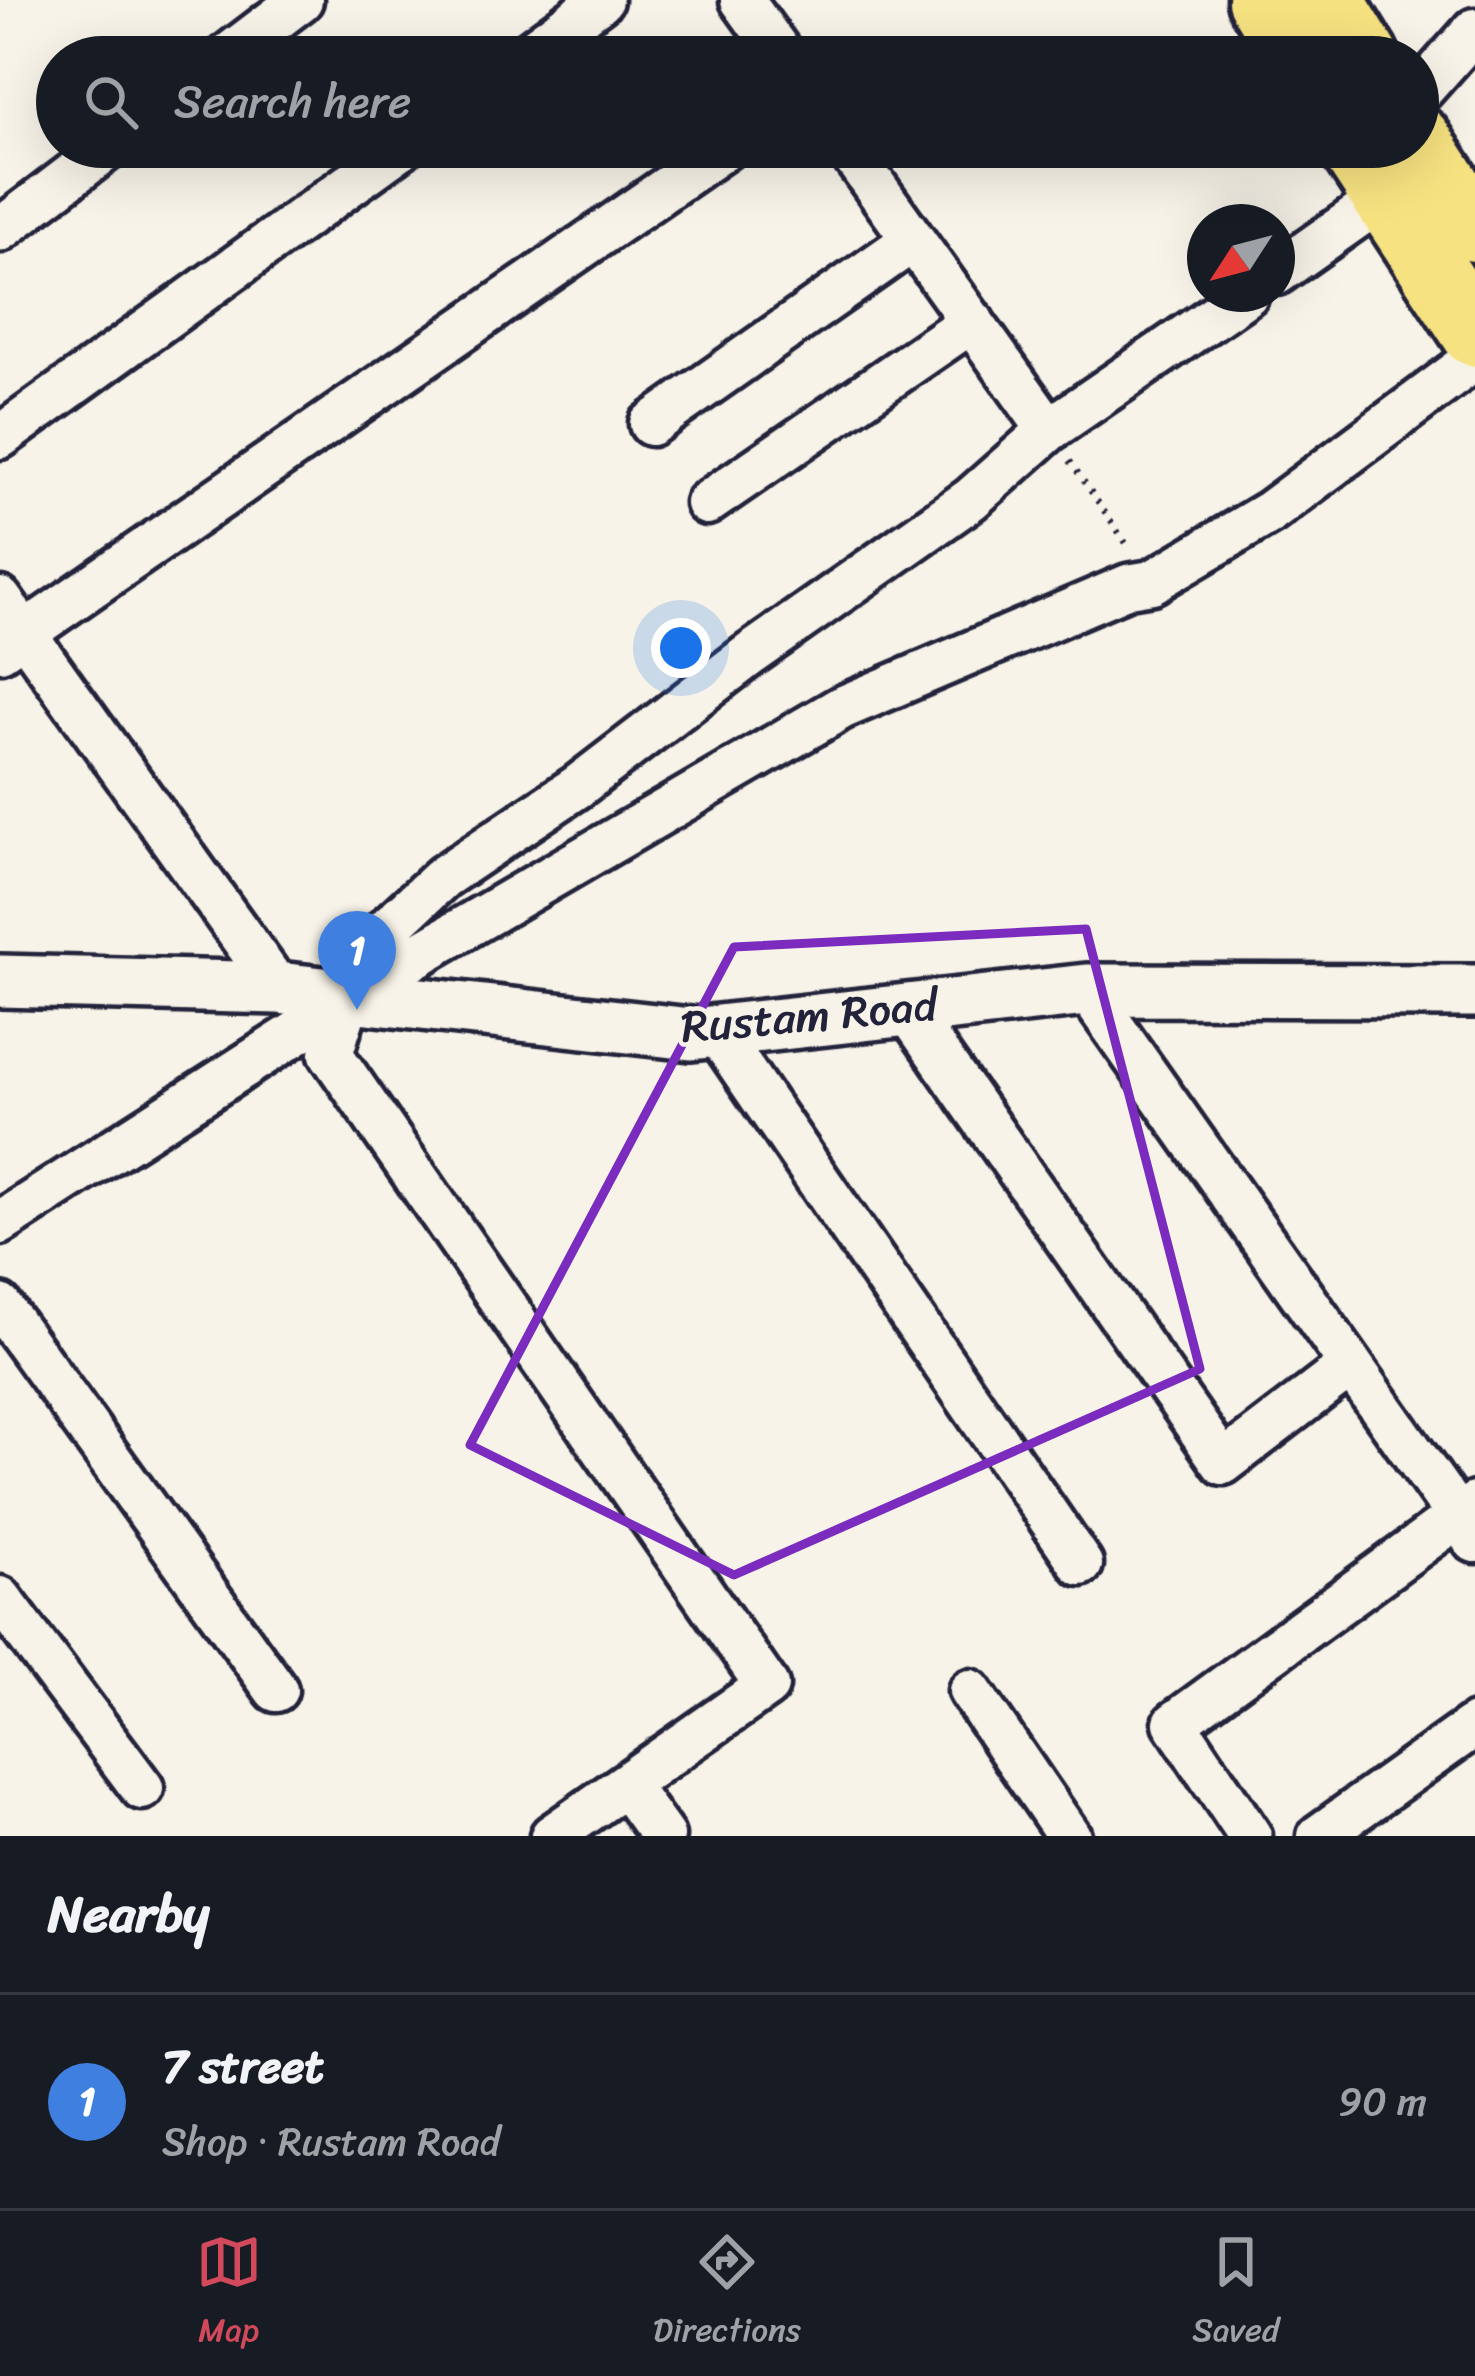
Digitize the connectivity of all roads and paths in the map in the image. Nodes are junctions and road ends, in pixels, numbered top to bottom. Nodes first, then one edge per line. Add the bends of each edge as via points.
1 (301, 0) edge
2 (602, 0) edge
3 (742, 0) edge
4 (1261, 0) edge
5 (1330, 0) edge
6 (1475, 30) edge
7 (254, 36) edge
8 (553, 36) edge
9 (768, 36) edge
10 (1283, 36) edge
11 (1352, 36) edge
12 (1439, 70) edge
13 (81, 168) edge
14 (373, 168) edge
15 (696, 168) edge
16 (862, 168) edge
17 (1436, 168) edge
18 (1369, 172) edge
19 (1475, 227) edge
20 (0, 230) edge
21 (913, 240) junction
22 (1295, 253) edge
23 (1221, 312) edge
24 (972, 321) junction
25 (1475, 333) edge
26 (1475, 359) edge
27 (651, 424) dead end
28 (1049, 430) junction
29 (0, 437) edge
30 (707, 503) dead end
31 (1152, 582) junction
32 (0, 599) edge
33 (13, 641) edge
34 (0, 981) edge
35 (278, 988) junction
36 (1087, 990) junction
37 (1475, 991) edge
38 (350, 998) junction
39 (905, 1007) junction
40 (716, 1031) junction
41 (0, 1222) edge
42 (0, 1306) edge
43 (1342, 1372) dead end
44 (1469, 1520) edge
45 (1082, 1564) dead end
46 (0, 1598) edge
47 (277, 1690) dead end
48 (970, 1690) dead end
49 (1475, 1725) edge
50 (627, 1786) junction
51 (142, 1788) dead end
52 (552, 1836) edge
53 (663, 1836) edge
54 (1069, 1836) edge
55 (1250, 1836) edge
56 (1319, 1836) edge

1 - 7 street
2 - 8 street
3 - 9 street
4 - 10 main road
5 - 11 main road
6 - 12 street
13 - 20 street
14 - 29 street
15 - 33 street
16 - 21 street
17 - 19 main road
18 - 22 street
18 - 25 main road
21 - 24 street
21 - 27 street
23 - 28 street
24 - 28 street
24 - 30 street
26 - 31 street via 1270,512
28 - 31 path
28 - 38 street via 971,499 443,877 376,939
31 - 38 street via 842,708
32 - 33 street
33 - 35 street
34 - 35 street, Rustam Road
35 - 38 street, Rustam Road
36 - 37 street, Rustam Road
36 - 39 street, Rustam Road
36 - 44 street
38 - 40 street, Rustam Road
38 - 41 street
38 - 50 street via 332,1054 767,1686
39 - 40 street, Rustam Road
39 - 43 street via 1223,1463
40 - 45 street
42 - 47 street
44 - 55 street via 1175,1724
46 - 51 street
48 - 54 street
49 - 56 street
50 - 52 street
50 - 53 street

